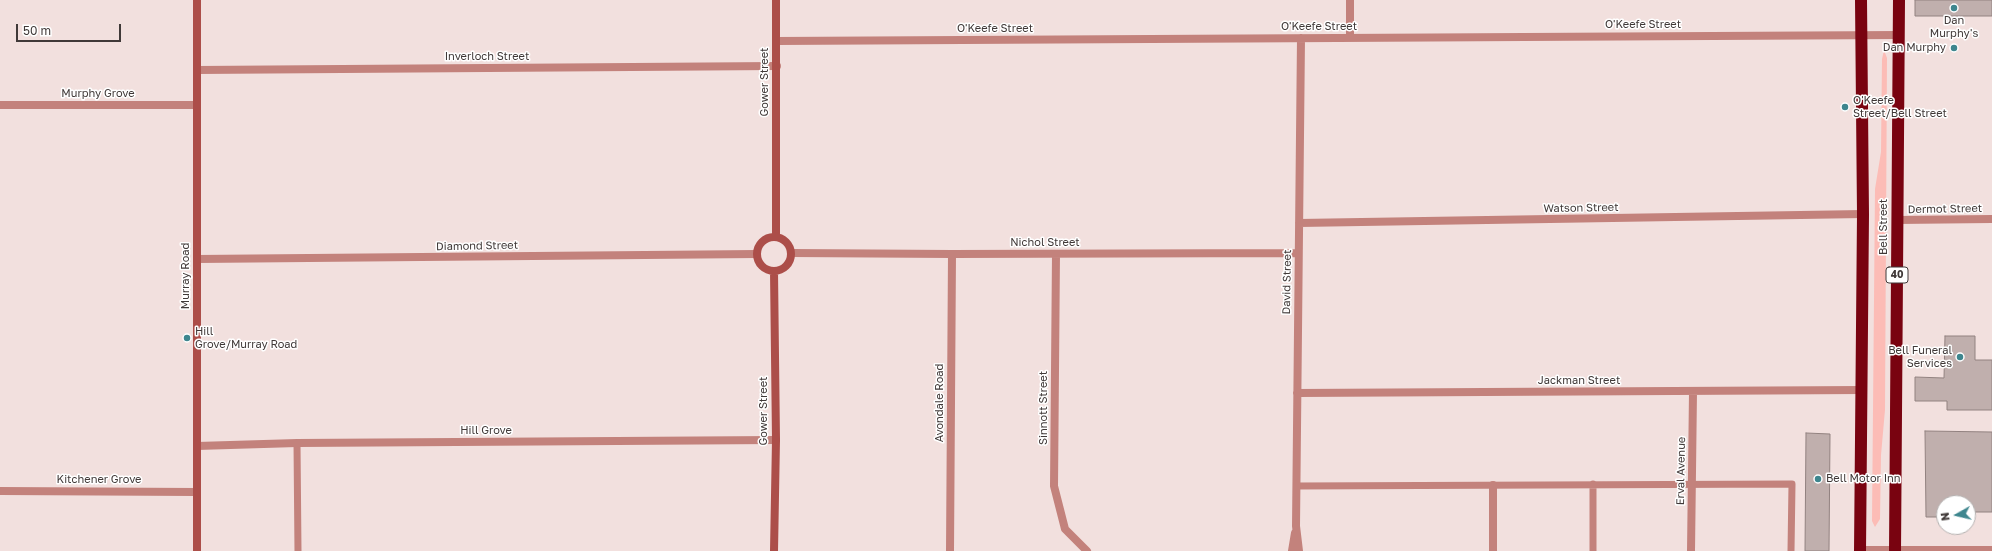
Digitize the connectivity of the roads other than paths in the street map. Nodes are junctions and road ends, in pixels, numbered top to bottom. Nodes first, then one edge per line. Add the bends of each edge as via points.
1 (197, 0) edge
2 (776, 0) edge
3 (1350, 0) edge
4 (1861, 0) edge
5 (1899, 0) edge
6 (1861, 35) junction
7 (1899, 35) junction
8 (1301, 38) junction
9 (1350, 38) junction
10 (776, 41) junction
11 (776, 66) junction
12 (197, 70) junction
13 (0, 105) edge
14 (197, 105) junction
15 (1863, 214) junction
16 (1992, 219) edge
17 (1897, 220) junction
18 (1299, 223) junction
19 (776, 236) junction
20 (792, 253) junction
21 (1298, 253) junction
22 (757, 254) junction
23 (952, 254) junction
24 (1056, 254) junction
25 (197, 260) junction
26 (774, 271) junction
27 (1862, 390) junction
28 (1693, 392) junction
29 (1297, 393) junction
30 (776, 440) junction
31 (296, 443) junction
32 (197, 446) junction
33 (1691, 483) junction
34 (1593, 484) junction
35 (1493, 485) junction
36 (1297, 486) junction
37 (0, 491) edge
38 (197, 492) junction
39 (1296, 526) junction
40 (1860, 550) edge
41 (1895, 550) edge
42 (1992, 550) edge
43 (198, 551) edge
44 (298, 551) edge
45 (774, 551) edge
46 (950, 551) edge
47 (1087, 551) edge
48 (1292, 551) edge
49 (1299, 551) edge
50 (1493, 551) edge
51 (1593, 551) edge
52 (1691, 551) edge
53 (1791, 551) edge

1 - 12 street, Murray Road
2 - 10 street, Gower Street
3 - 9 street
4 - 6 highway, Bell Street
5 - 7 highway, Bell Street / 40
6 - 7 street, O'Keefe Street
6 - 9 street, O'Keefe Street
6 - 15 highway, Bell Street
7 - 17 highway, Bell Street / 40
8 - 9 street, O'Keefe Street
8 - 10 street, O'Keefe Street
8 - 18 street, David Street
10 - 11 street, Gower Street
11 - 12 street, Inverloch Street
11 - 19 street, Gower Street
12 - 14 street, Murray Road
13 - 14 street, Murphy Grove
14 - 25 street, Murray Road
15 - 18 street, Watson Street
15 - 27 highway, Bell Street
16 - 17 street, Dermot Street
17 - 41 highway, Bell Street / 40
18 - 21 street, David Street
19 - 20 street via 786,241
19 - 22 street via 764,240
20 - 23 street, Nichol Street
20 - 26 street via 786,267
21 - 24 street, Nichol Street
21 - 29 street, David Street
22 - 25 street, Diamond Street
22 - 26 street via 763,267
23 - 24 street, Nichol Street
23 - 46 street, Avondale Road
24 - 47 street, Sinnott Street via 1054,486 1065,528
25 - 32 street, Murray Road
26 - 30 street, Gower Street
27 - 28 street, Jackman Street
27 - 40 highway, Bell Street
28 - 29 street, Jackman Street
28 - 33 street, Erval Avenue
29 - 36 street, David Street
30 - 31 street, Hill Grove
30 - 45 street, Gower Street
31 - 32 street, Hill Grove
31 - 44 lane
32 - 38 street, Murray Road
33 - 34 lane
33 - 52 street, Erval Avenue
33 - 53 lane via 1792,484
34 - 35 lane
34 - 51 lane
35 - 36 lane
35 - 50 street
36 - 39 street, David Street
37 - 38 street, Kitchener Grove
38 - 43 street, Murray Road
39 - 48 street, David Street
39 - 49 street, David Street
40 - 41 street
41 - 42 street

